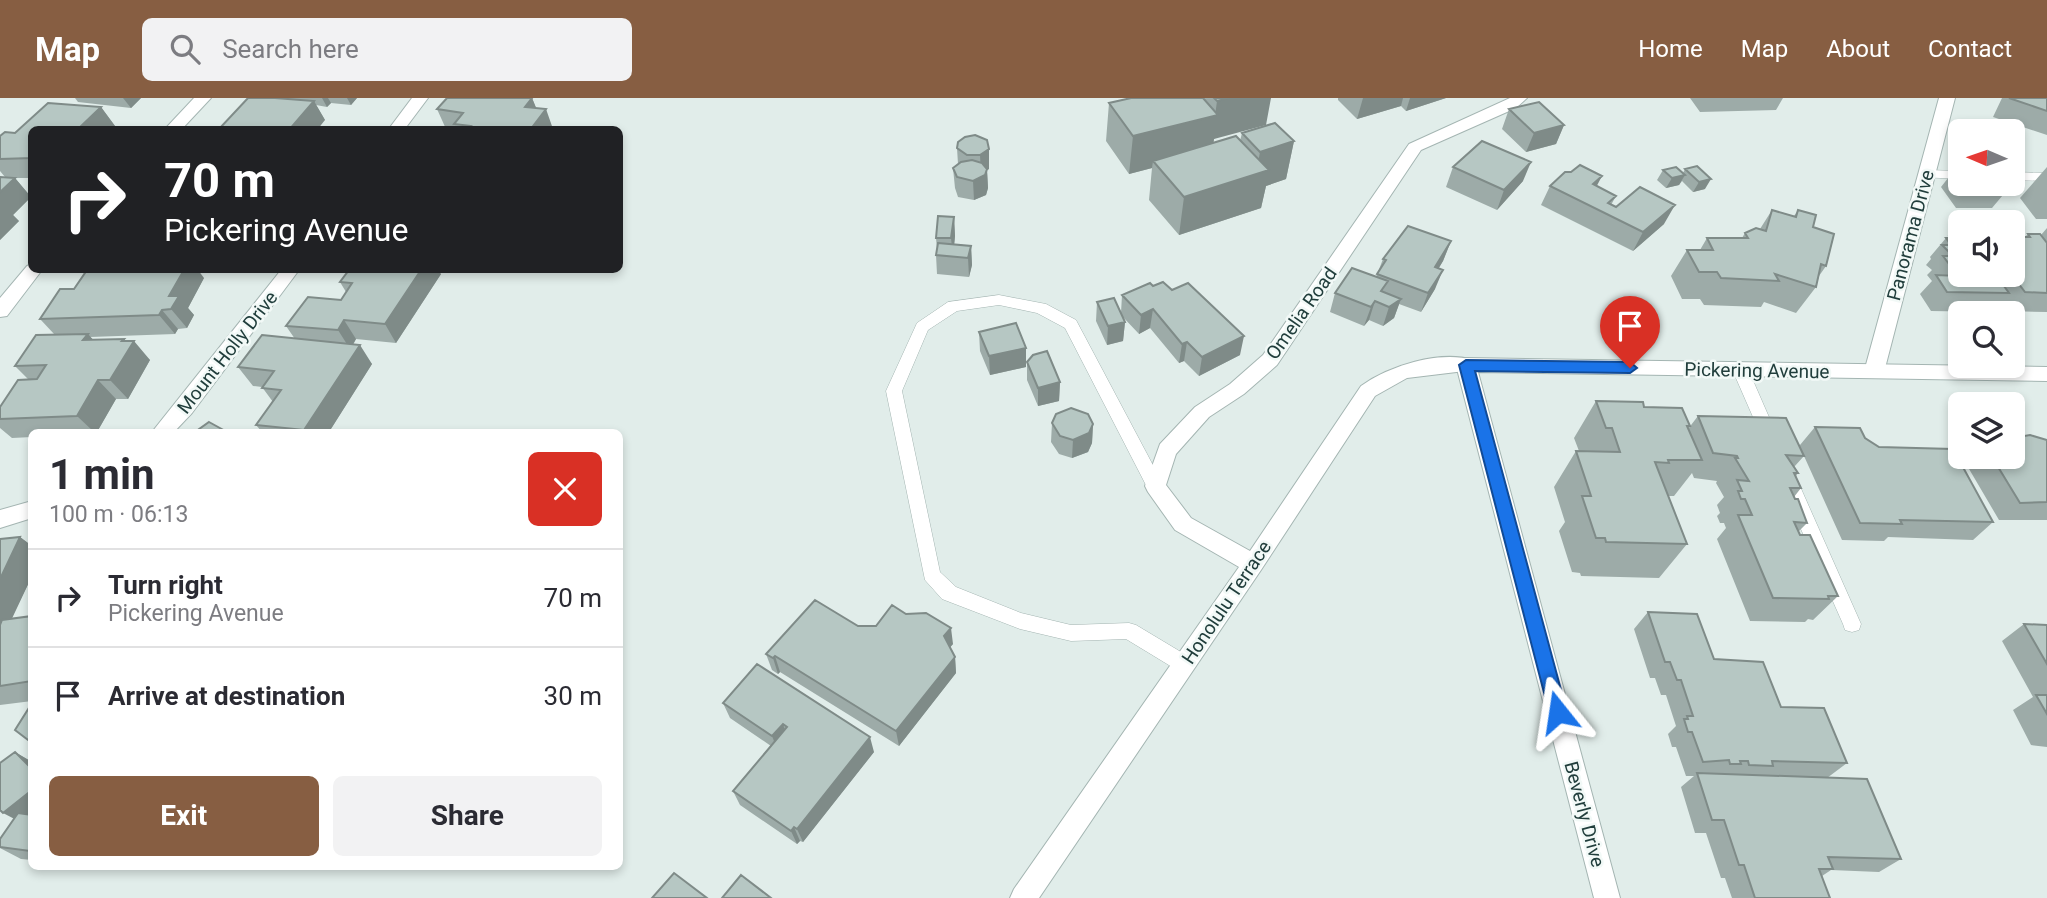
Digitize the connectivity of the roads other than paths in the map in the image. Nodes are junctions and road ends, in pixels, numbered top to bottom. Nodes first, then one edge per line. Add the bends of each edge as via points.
1 (203, 98) edge
2 (420, 98) edge
3 (1519, 98) edge
4 (1944, 99) edge
5 (176, 126) edge
6 (400, 126) edge
7 (1926, 174) junction
8 (1948, 175) edge
9 (2025, 176) edge
10 (2047, 177) edge
11 (31, 273) edge
12 (288, 273) edge
13 (0, 311) edge
14 (1466, 365) junction
15 (1740, 369) junction
16 (1874, 372) junction
17 (2047, 374) edge
18 (165, 429) edge
19 (1155, 486) junction
20 (28, 510) edge
21 (0, 519) edge
22 (1253, 564) junction
23 (1853, 624) dead end
24 (1184, 664) junction
25 (1023, 898) edge
26 (1607, 898) edge

1 - 5 street
2 - 6 street
3 - 19 street, Omelia Road via 1415,147 1270,360 1202,412 1167,450
4 - 7 street, Panorama Drive
7 - 8 lane
7 - 16 street, Panorama Drive
9 - 10 lane
11 - 13 street
12 - 18 street, Mount Holly Drive
14 - 15 street, Pickering Avenue
14 - 22 street, Honolulu Terrace via 1406,369 1368,391
14 - 26 street, Beverly Drive
15 - 16 street, Pickering Avenue
15 - 23 lane
16 - 17 street, Pickering Avenue
19 - 22 street via 1183,524
19 - 24 lane via 1071,324 1041,308 999,300 953,306 922,327 894,391 932,575 950,593 1020,621 1071,633 1129,631
20 - 21 street
22 - 24 street, Honolulu Terrace
24 - 25 street, Honolulu Terrace

